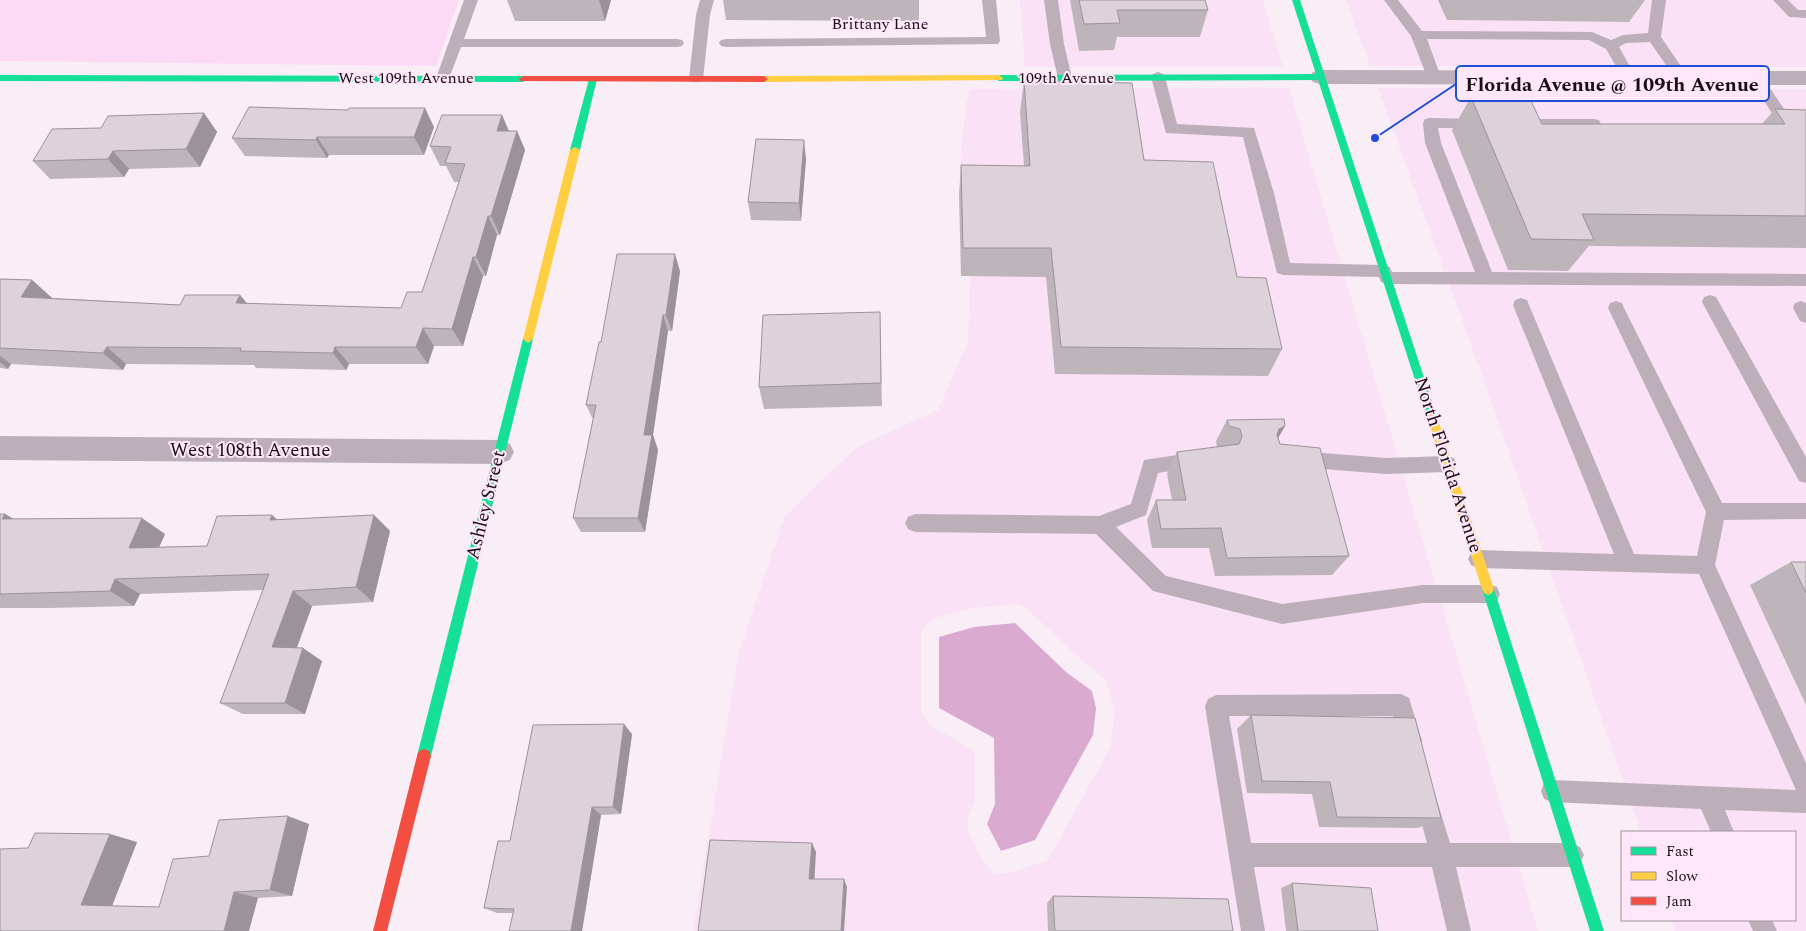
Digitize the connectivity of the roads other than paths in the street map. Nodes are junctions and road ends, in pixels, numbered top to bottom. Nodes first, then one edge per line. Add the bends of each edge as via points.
1 (471, 0) edge
2 (708, 0) edge
3 (990, 0) edge
4 (1051, 0) edge
5 (1296, 0) edge
6 (1391, 0) edge
7 (1659, 0) edge
8 (1780, 0) edge
9 (1806, 14) edge
10 (1418, 35) junction
11 (1654, 37) junction
12 (455, 43) junction
13 (677, 43) dead end
14 (726, 43) dead end
15 (1611, 46) junction
16 (1158, 77) junction
17 (1320, 77) junction
18 (1434, 77) junction
19 (1629, 77) junction
20 (0, 78) edge
21 (443, 78) junction
22 (1065, 78) junction
23 (1682, 78) junction
24 (1756, 78) junction
25 (1806, 78) edge
26 (593, 79) junction
27 (696, 79) junction
28 (812, 79) joint
29 (1609, 124) edge
30 (1768, 126) edge
31 (1788, 126) junction
32 (1806, 133) edge
33 (1385, 274) junction
34 (1486, 279) junction
35 (1806, 280) edge
36 (1710, 302) dead end
37 (1521, 305) dead end
38 (1616, 308) dead end
39 (0, 448) edge
40 (500, 452) junction
41 (1220, 457) edge
42 (1284, 458) edge
43 (1447, 464) junction
44 (1806, 475) edge
45 (1806, 511) edge
46 (1716, 512) junction
47 (915, 523) dead end
48 (1100, 525) junction
49 (1478, 559) junction
50 (1628, 563) junction
51 (1705, 565) junction
52 (1490, 594) junction
53 (1806, 788) edge
54 (1552, 792) junction
55 (1708, 798) junction
56 (1806, 802) edge
57 (1723, 831) edge
58 (1441, 854) junction
59 (1241, 855) junction
60 (1572, 855) junction
61 (380, 931) edge
62 (1253, 931) edge
63 (1459, 931) edge
64 (1597, 931) edge

1 - 12 lane
2 - 27 lane via 703,15
3 - 14 lane, Brittany Lane via 994,41
4 - 22 lane
5 - 17 street, North Florida Avenue
6 - 10 lane
7 - 11 lane
8 - 9 lane via 1794,14
10 - 15 lane via 1592,36
10 - 18 lane
11 - 15 lane via 1623,39
11 - 23 lane
12 - 13 lane
12 - 21 lane
15 - 19 lane
16 - 17 street, 109th Avenue
16 - 22 street, 109th Avenue
16 - 33 lane via 1171,129 1249,132 1283,269
17 - 18 street
17 - 33 street, North Florida Avenue
18 - 19 street
19 - 23 street
20 - 21 street, West 109th Avenue
21 - 26 street, West 109th Avenue
22 - 28 street, 109th Avenue
23 - 24 street
24 - 25 street
24 - 31 lane
26 - 27 street, West 109th Avenue
26 - 40 street, Ashley Street
27 - 28 street, West 109th Avenue
29 - 34 lane via 1430,123 1433,143
30 - 31 lane
31 - 32 lane
33 - 34 lane
33 - 43 street, North Florida Avenue
34 - 35 lane
36 - 44 lane
37 - 50 lane
38 - 46 lane
39 - 40 street, West 108th Avenue
40 - 61 street, Ashley Street
41 - 48 lane via 1151,466 1139,508
42 - 43 lane via 1386,466
43 - 49 street, North Florida Avenue
45 - 46 lane
46 - 51 lane
47 - 48 lane
48 - 52 lane via 1160,584 1282,614 1423,594
49 - 50 lane
49 - 52 street, North Florida Avenue
50 - 51 lane
51 - 53 lane
52 - 54 street, North Florida Avenue
54 - 55 lane
54 - 60 street, North Florida Avenue
55 - 56 lane
55 - 57 lane
58 - 59 lane
58 - 59 lane via 1401,706 1216,706
58 - 60 lane
58 - 63 lane
59 - 62 lane
60 - 64 street, North Florida Avenue

